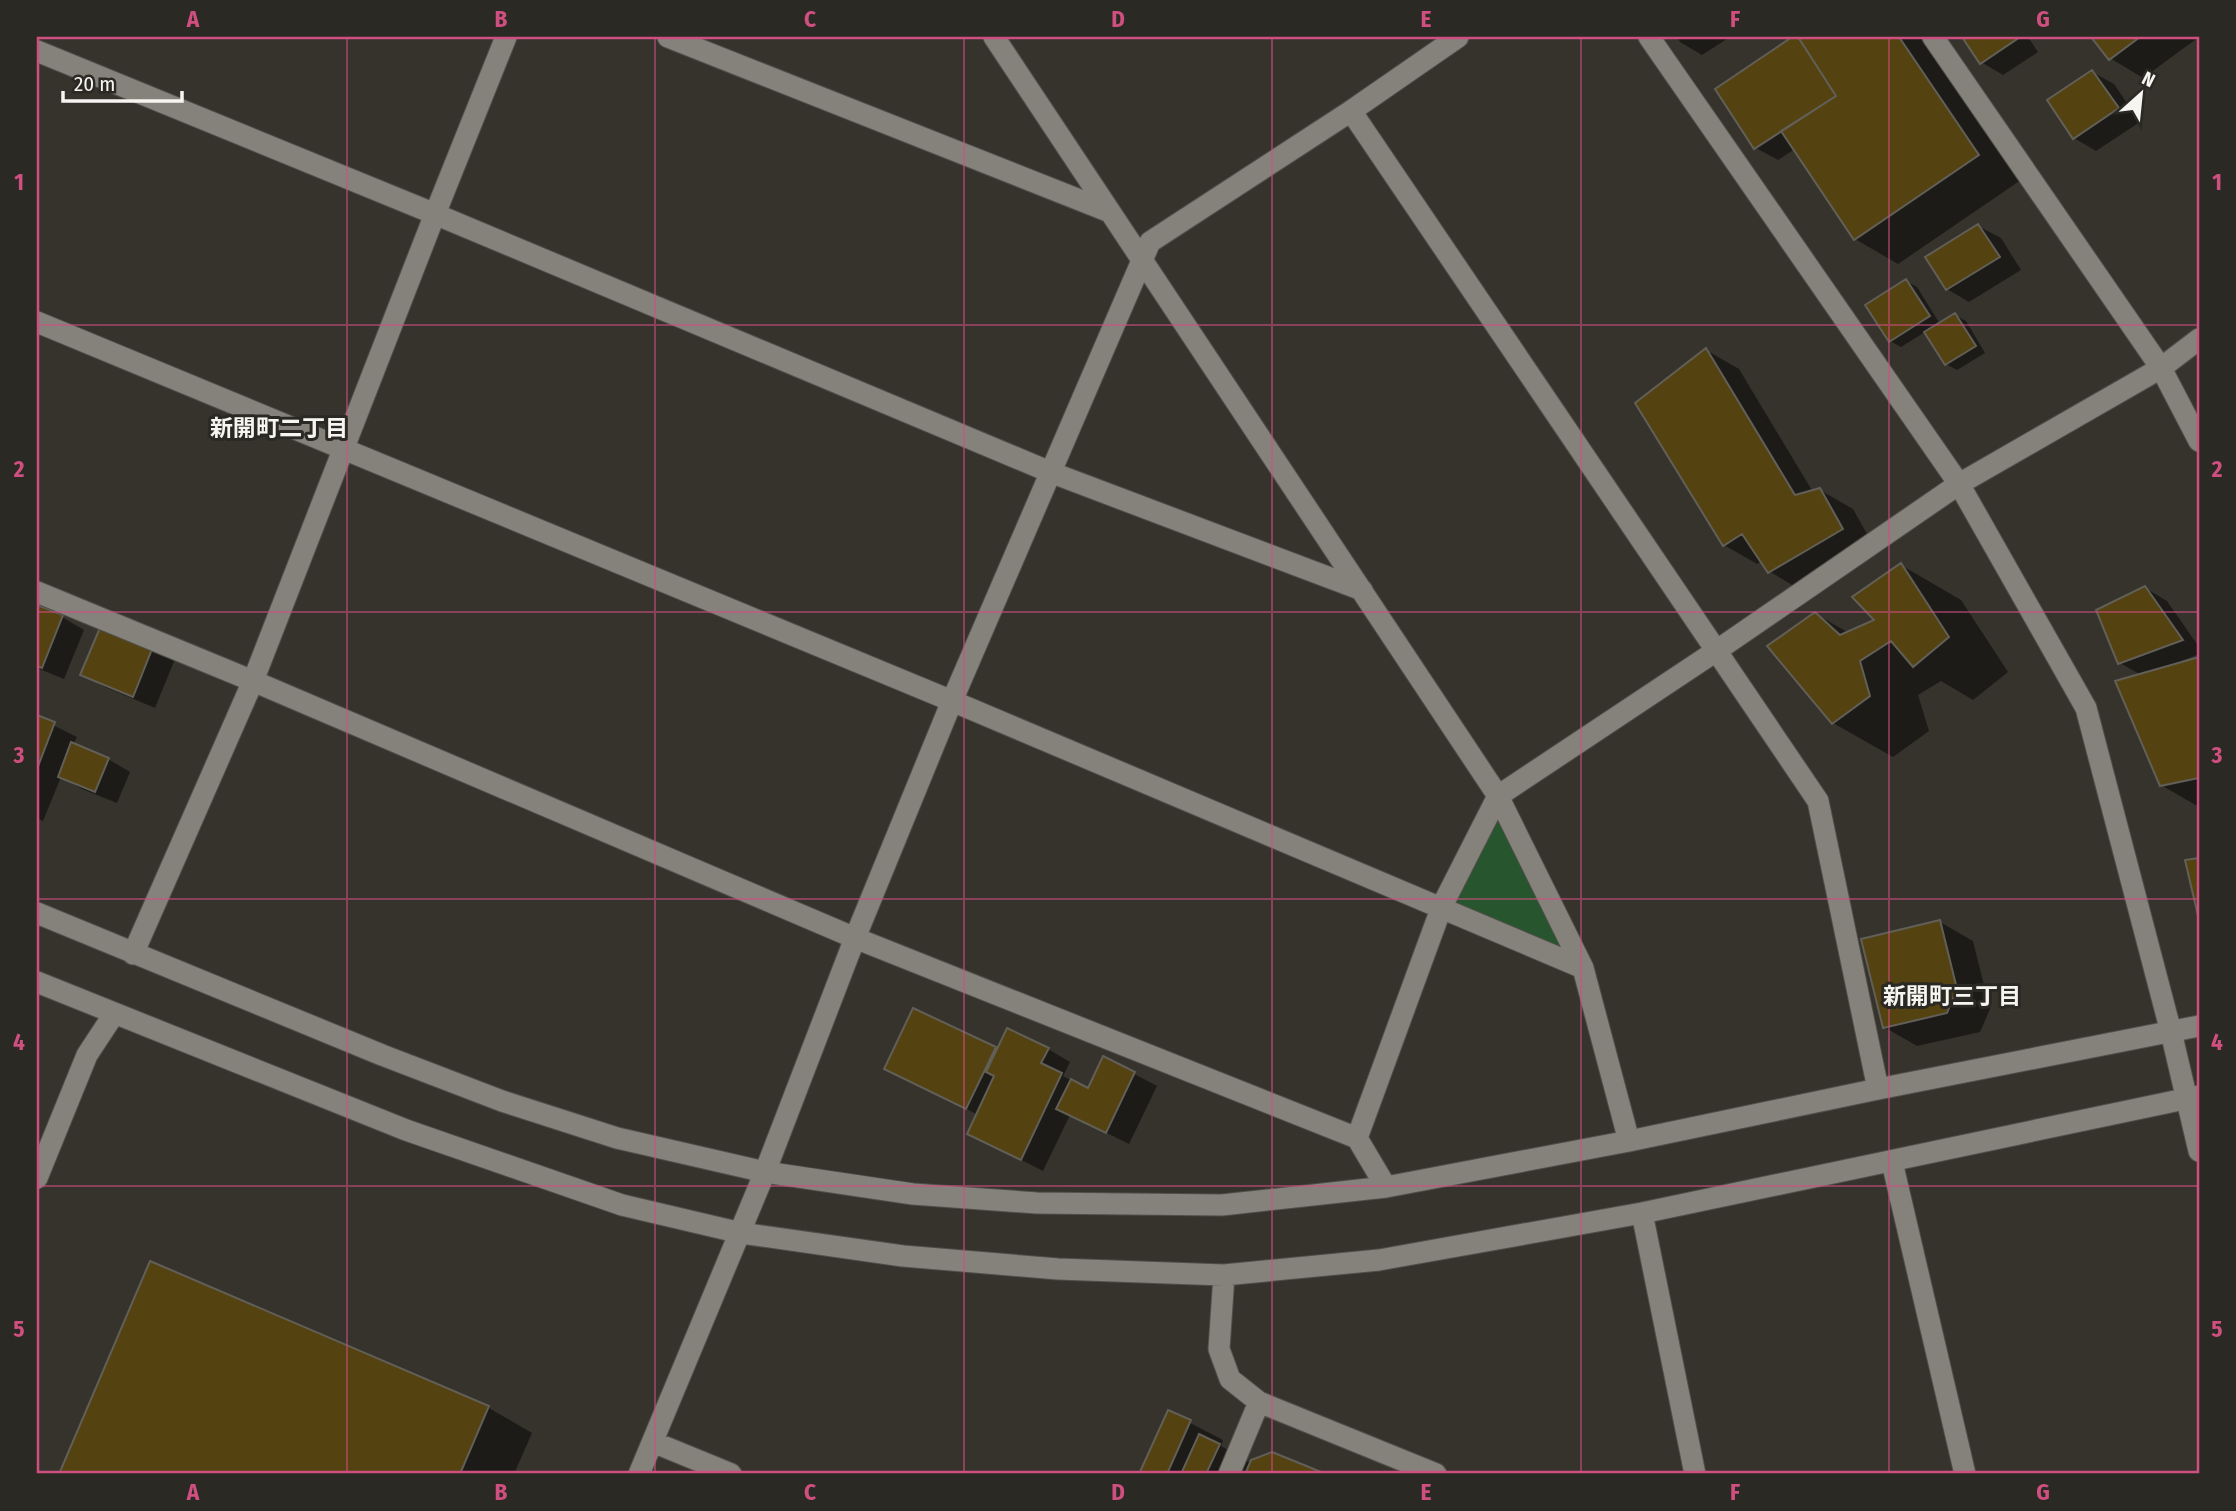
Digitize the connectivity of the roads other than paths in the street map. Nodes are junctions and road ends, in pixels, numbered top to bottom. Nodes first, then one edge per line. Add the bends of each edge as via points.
1 (506, 37) edge
2 (668, 37) edge
3 (994, 37) edge
4 (1458, 37) edge
5 (1649, 37) edge
6 (1933, 37) edge
7 (37, 51) edge
8 (1351, 111) junction
9 (1110, 212) junction
10 (435, 214) junction
11 (1142, 261) junction
12 (37, 322) edge
13 (2199, 339) edge
14 (2161, 368) junction
15 (2199, 440) edge
16 (343, 450) junction
17 (1050, 472) junction
18 (1959, 484) junction
19 (1362, 590) junction
20 (37, 592) edge
21 (1716, 651) junction
22 (253, 681) junction
23 (952, 701) junction
24 (1498, 796) junction
25 (1442, 906) junction
26 (37, 913) edge
27 (856, 938) junction
28 (133, 954) junction
29 (1583, 968) junction
30 (37, 982) edge
31 (114, 1014) junction
32 (2199, 1026) edge
33 (2171, 1032) junction
34 (1878, 1089) junction
35 (2193, 1097) edge
36 (1357, 1138) junction
37 (1629, 1141) junction
38 (2199, 1151) edge
39 (1892, 1162) junction
40 (765, 1172) junction
41 (37, 1178) edge
42 (1386, 1187) junction
43 (1642, 1213) junction
44 (741, 1233) junction
45 (1224, 1275) junction
46 (1259, 1402) junction
47 (653, 1442) junction
48 (639, 1474) edge
49 (732, 1474) edge
50 (1229, 1474) edge
51 (1437, 1474) edge
52 (1695, 1474) edge
53 (1965, 1474) edge

1 - 10 street
2 - 9 street
3 - 9 street
4 - 8 street
5 - 18 street
6 - 14 street
7 - 10 street
8 - 11 street via 1150,242
8 - 21 street
9 - 11 street
10 - 16 street
10 - 17 street
11 - 17 street
11 - 19 street
12 - 16 street
13 - 14 street
14 - 15 street
14 - 18 street
16 - 22 street
16 - 23 street
17 - 19 street
17 - 23 street
18 - 21 street
18 - 33 street via 2086,708
19 - 24 street
20 - 22 street
21 - 24 street
21 - 34 street via 1818,801
22 - 27 street
22 - 28 street
23 - 25 street
23 - 27 street
24 - 25 street
24 - 29 street
25 - 29 street
25 - 36 street
26 - 28 street
27 - 36 street
27 - 40 street
28 - 40 street via 502,1101 617,1138
29 - 37 street
30 - 31 street
31 - 41 street via 87,1055
31 - 44 street via 406,1130 622,1205
32 - 33 street
33 - 34 street
33 - 35 street
34 - 37 street
35 - 38 street
35 - 39 street
36 - 42 street
37 - 42 street
39 - 43 street
39 - 53 street
40 - 42 street via 913,1194 1037,1203 1222,1205
40 - 44 street
43 - 45 street via 1379,1260
43 - 52 street
44 - 45 street via 903,1256 1058,1269
44 - 47 street
45 - 46 street via 1219,1349 1230,1379
46 - 50 street
46 - 51 street
47 - 48 street
47 - 49 street

